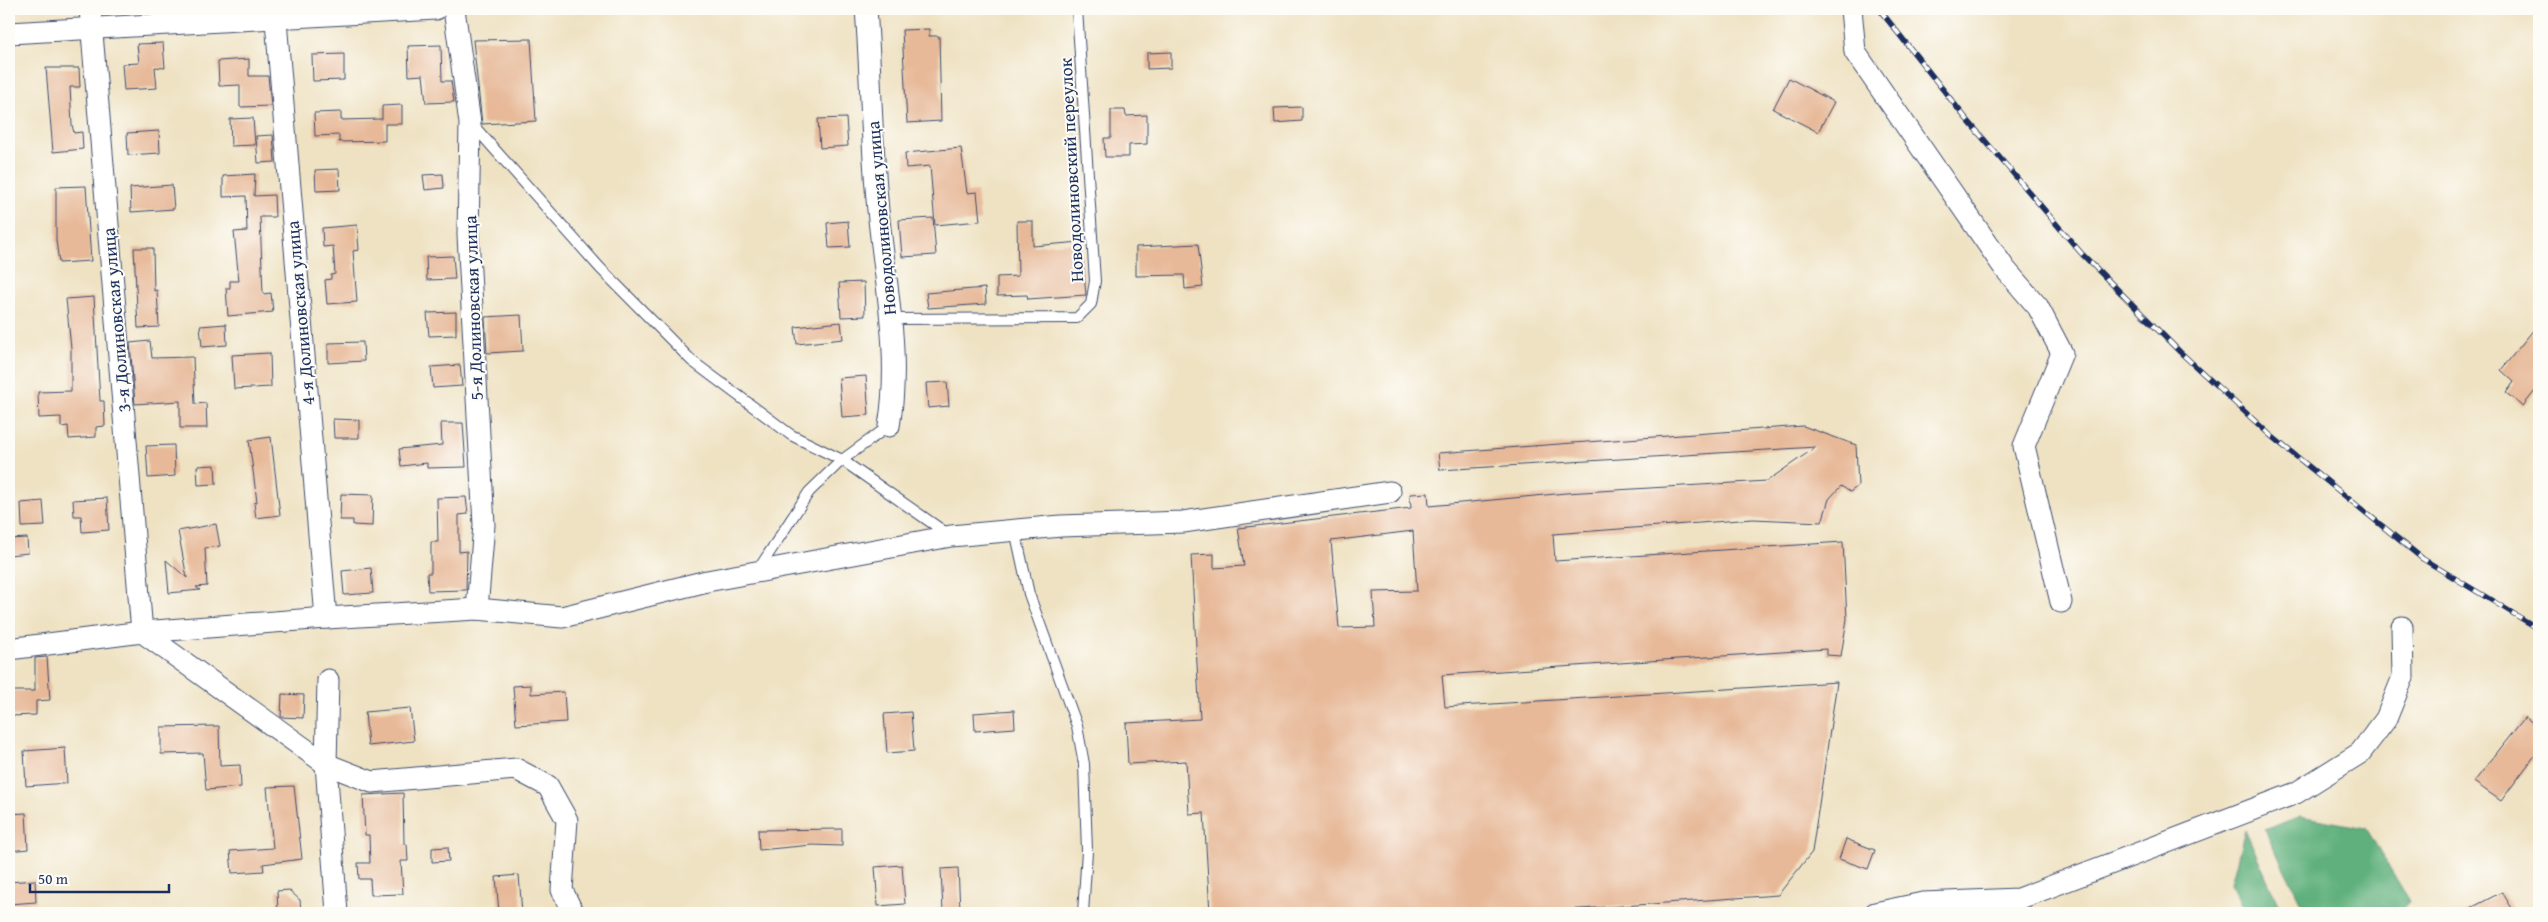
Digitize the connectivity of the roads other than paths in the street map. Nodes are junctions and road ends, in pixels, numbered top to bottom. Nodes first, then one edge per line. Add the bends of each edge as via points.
1 (436, 9) edge
2 (454, 9) edge
3 (866, 9) edge
4 (1077, 9) edge
5 (1850, 9) edge
6 (275, 14) edge
7 (91, 19) edge
8 (9, 33) edge
9 (470, 123) junction
10 (891, 319) junction
11 (889, 426) joint
12 (842, 460) junction
13 (1390, 492) dead end
14 (1015, 530) junction
15 (951, 536) junction
16 (757, 571) junction
17 (2061, 602) dead end
18 (477, 609) junction
19 (326, 618) junction
20 (2402, 627) dead end
21 (142, 632) junction
22 (9, 649) edge
23 (328, 680) dead end
24 (326, 764) junction
25 (337, 913) edge
26 (573, 913) edge
27 (1084, 913) edge
28 (1875, 913) edge

1 - 6 street
2 - 9 street, 5-я Долиновская улица
3 - 10 street, Новодолиновская улица via 877,198
4 - 10 lane, Новодолиновский переулок via 1095,281 1091,304 1076,318
5 - 17 street via 1855,52 2005,269 2038,307 2062,353 2024,446
6 - 7 street
6 - 19 street, 4-я Долиновская улица
7 - 8 street
7 - 21 street, 3-я Долиновская улица
9 - 12 lane via 600,268 692,361 791,435
9 - 18 street, 5-я Долиновская улица via 468,235 484,525
10 - 11 street, Новодолиновская улица via 892,404
11 - 12 lane
12 - 15 lane
12 - 16 lane via 809,492
13 - 14 street via 1183,522
14 - 15 street
14 - 27 lane via 1029,594 1077,726 1084,764
15 - 16 street
16 - 18 street via 562,617
18 - 19 street
19 - 21 street
20 - 28 street via 2403,677 2386,719 2360,753 2296,793 2018,899 1923,903
21 - 22 street
21 - 24 street
23 - 24 street
24 - 25 street
24 - 26 street via 372,782 516,769 548,786 567,820 562,890

